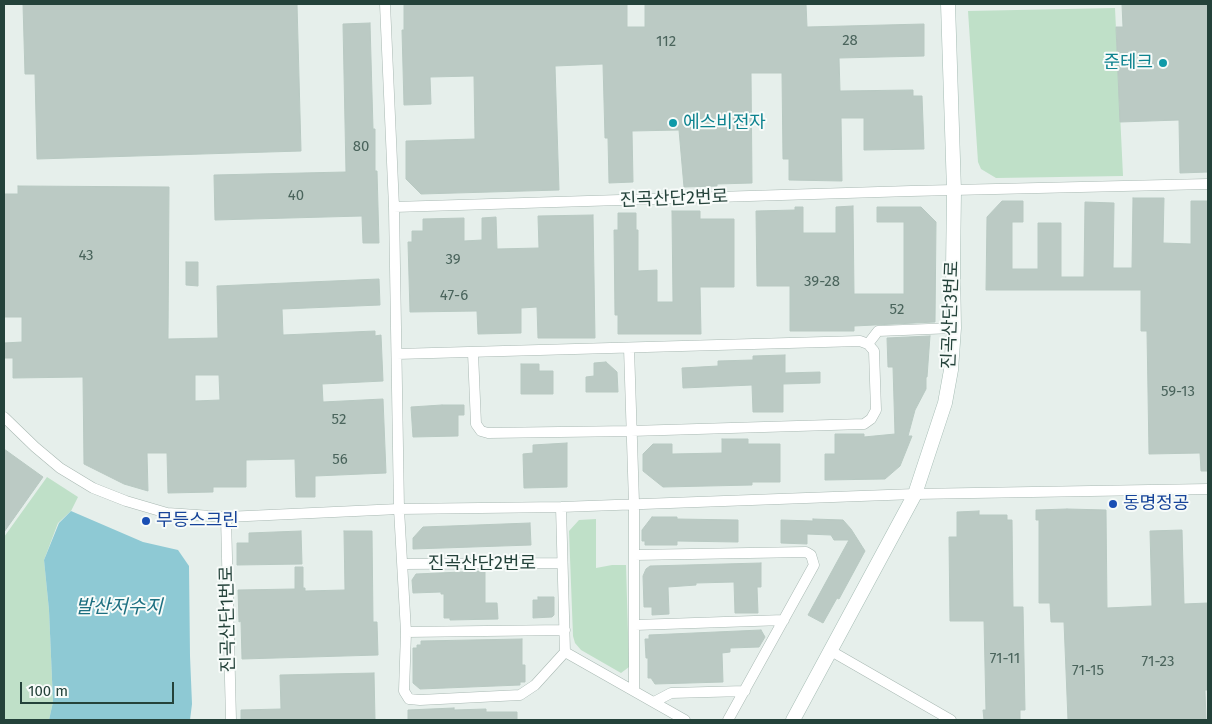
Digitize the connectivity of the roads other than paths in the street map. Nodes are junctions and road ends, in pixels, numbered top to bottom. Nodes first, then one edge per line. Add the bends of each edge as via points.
1 (385, 4) edge
2 (948, 4) edge
3 (1208, 184) edge
4 (954, 191) junction
5 (394, 207) junction
6 (954, 328) junction
7 (868, 344) junction
8 (630, 348) junction
9 (472, 353) junction
10 (397, 354) junction
11 (4, 416) edge
12 (631, 431) junction
13 (1208, 489) edge
14 (915, 494) junction
15 (634, 503) junction
16 (561, 507) junction
17 (399, 509) junction
18 (226, 518) junction
19 (634, 555) junction
20 (402, 564) junction
21 (562, 564) junction
22 (784, 620) junction
23 (635, 625) junction
24 (564, 630) junction
25 (406, 632) junction
26 (832, 650) junction
27 (564, 652) junction
28 (634, 690) junction
29 (745, 691) junction
30 (654, 702) junction
31 (230, 720) edge
32 (685, 720) edge
33 (728, 720) edge
34 (793, 720) edge
35 (951, 720) edge

1 - 5 street, 진곡산단2번로
2 - 4 street, 진곡산단3번로
3 - 4 street
4 - 5 street, 진곡산단2번로
4 - 6 street, 진곡산단3번로
5 - 10 street, 진곡산단2번로
6 - 7 street via 878,331
6 - 14 street, 진곡산단3번로 via 945,403
7 - 8 street via 860,341
7 - 12 street via 874,351 876,410 864,424
8 - 9 street
8 - 12 street
9 - 10 street
9 - 12 street via 476,424 481,431
10 - 17 street, 진곡산단2번로
11 - 18 street via 60,468 93,488 126,502 167,513
12 - 15 street
13 - 14 street
14 - 15 street
14 - 26 street, 진곡산단3번로
15 - 16 street
15 - 19 street
16 - 17 street
16 - 21 street, 진곡산단2번로
17 - 18 street
17 - 20 street, 진곡산단2번로
18 - 31 street, 진곡산단1번로
19 - 22 street via 806,552 812,555 814,565
19 - 23 street
20 - 21 street, 진곡산단2번로
20 - 25 street, 진곡산단2번로
21 - 24 street, 진곡산단2번로
22 - 23 street
22 - 29 street
23 - 28 street
24 - 25 street
24 - 27 street, 진곡산단2번로
25 - 27 street, 진곡산단2번로 via 404,691 409,699 520,695 535,685
26 - 34 street, 진곡산단3번로
26 - 35 street
27 - 28 street
28 - 30 street
29 - 30 street via 671,693
29 - 33 street
30 - 32 street

